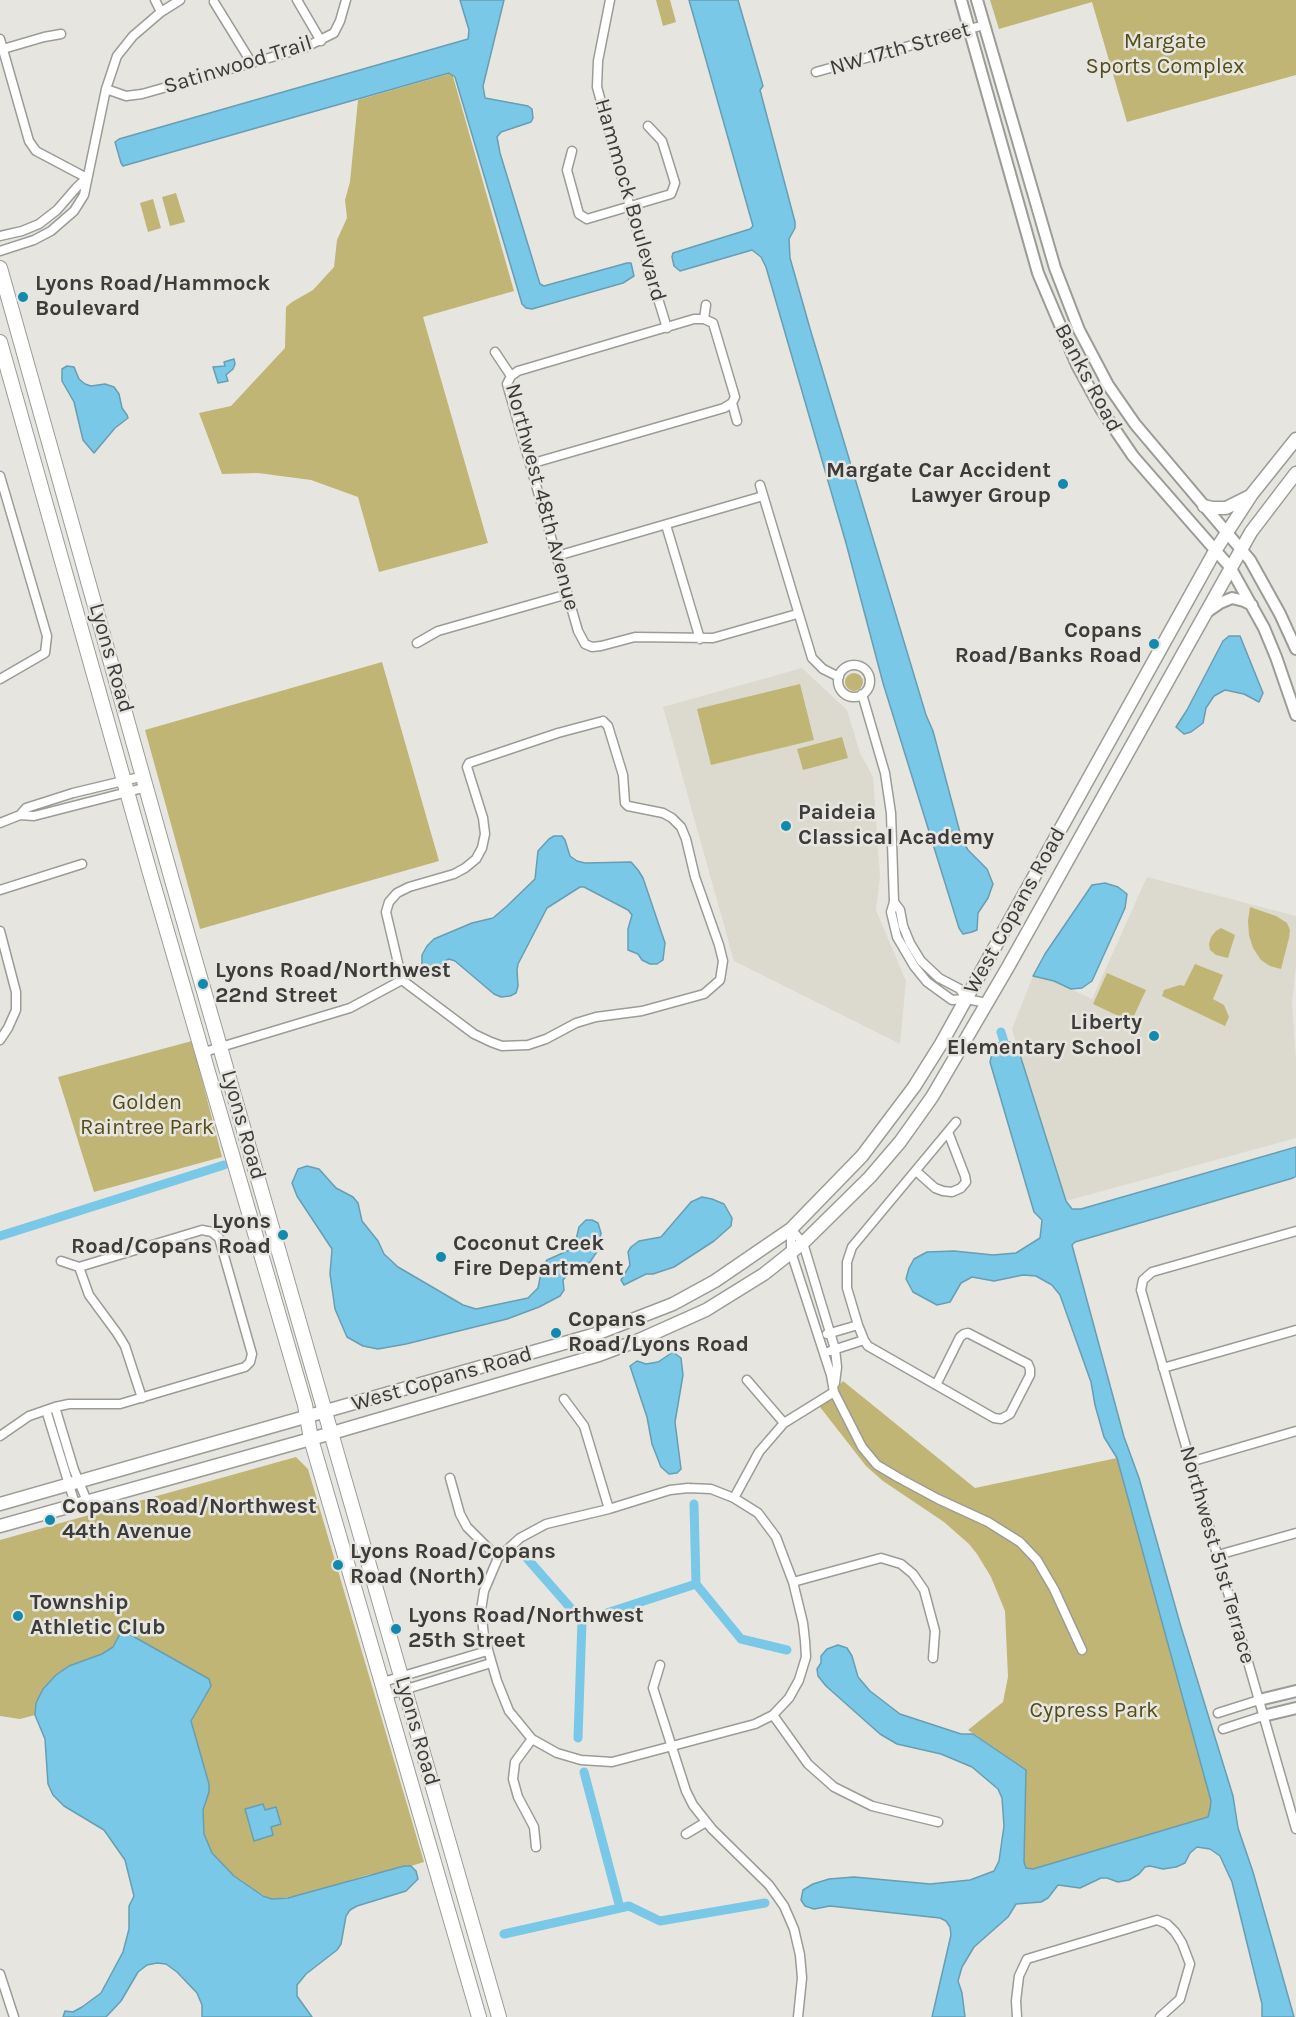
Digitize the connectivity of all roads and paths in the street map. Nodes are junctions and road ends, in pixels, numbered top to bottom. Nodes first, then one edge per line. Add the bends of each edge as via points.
1 (155, 0) edge
2 (180, 0) edge
3 (297, 0) edge
4 (346, 0) edge
5 (610, 0) edge
6 (961, 0) edge
7 (977, 0) edge
8 (214, 2) dead end
9 (161, 12) junction
10 (984, 25) junction
11 (969, 29) junction
12 (62, 34) dead end
13 (0, 39) edge
14 (321, 41) junction
15 (3, 49) junction
16 (250, 62) junction
17 (816, 72) dead end
18 (106, 88) junction
19 (648, 126) dead end
20 (572, 151) dead end
21 (87, 178) junction
22 (630, 207) junction
23 (0, 236) edge
24 (0, 251) edge
25 (0, 268) edge
26 (706, 305) dead end
27 (704, 319) junction
28 (667, 328) junction
29 (0, 342) edge
30 (495, 352) dead end
31 (511, 376) junction
32 (732, 403) junction
33 (737, 422) dead end
34 (1296, 439) edge
35 (530, 464) junction
36 (1296, 473) edge
37 (0, 476) edge
38 (760, 485) dead end
39 (1252, 494) junction
40 (763, 496) junction
41 (1204, 506) junction
42 (666, 525) junction
43 (1226, 533) junction
44 (1241, 549) junction
45 (1215, 550) junction
46 (556, 556) junction
47 (1230, 567) junction
48 (568, 594) junction
49 (1252, 605) junction
50 (797, 614) junction
51 (1204, 614) junction
52 (700, 639) junction
53 (417, 643) dead end
54 (1296, 650) edge
55 (838, 677) junction
56 (0, 679) edge
57 (862, 694) junction
58 (1296, 715) edge
59 (146, 782) junction
60 (127, 787) junction
61 (20, 815) junction
62 (0, 823) edge
63 (82, 864) dead end
64 (0, 890) edge
65 (894, 902) junction
66 (0, 932) edge
67 (402, 980) junction
68 (966, 999) junction
69 (987, 1004) junction
70 (0, 1040) edge
71 (220, 1048) junction
72 (201, 1053) junction
73 (956, 1122) dead end
74 (948, 1132) junction
75 (915, 1171) junction
76 (791, 1228) junction
77 (1296, 1231) edge
78 (803, 1243) junction
79 (792, 1252) junction
80 (61, 1261) dead end
81 (79, 1267) junction
82 (858, 1325) junction
83 (1296, 1330) edge
84 (830, 1334) junction
85 (819, 1336) junction
86 (864, 1340) junction
87 (835, 1349) junction
88 (824, 1352) junction
89 (1163, 1368) junction
90 (747, 1380) dead end
91 (936, 1385) junction
92 (834, 1392) junction
93 (142, 1398) junction
94 (564, 1399) dead end
95 (55, 1407) junction
96 (46, 1410) junction
97 (326, 1412) junction
98 (308, 1417) junction
99 (784, 1423) junction
100 (1296, 1431) edge
101 (332, 1433) junction
102 (0, 1437) edge
103 (311, 1439) junction
104 (1190, 1462) junction
105 (450, 1478) dead end
106 (73, 1482) junction
107 (734, 1498) junction
108 (81, 1503) junction
109 (0, 1504) edge
110 (609, 1509) junction
111 (0, 1526) edge
112 (1296, 1533) edge
113 (1218, 1554) junction
114 (498, 1558) junction
115 (793, 1582) junction
116 (1082, 1650) dead end
117 (487, 1651) junction
118 (933, 1658) dead end
119 (491, 1663) junction
120 (660, 1665) dead end
121 (403, 1683) junction
122 (385, 1689) junction
123 (1296, 1690) edge
124 (1259, 1700) junction
125 (1296, 1708) edge
126 (1218, 1713) dead end
127 (773, 1715) junction
128 (1263, 1716) junction
129 (1223, 1728) dead end
130 (532, 1739) junction
131 (672, 1747) junction
132 (706, 1822) junction
133 (938, 1822) dead end
134 (1296, 1828) edge
135 (686, 1834) dead end
136 (536, 1847) dead end
137 (0, 1974) edge
138 (14, 2017) edge
139 (479, 2017) edge
140 (499, 2017) edge
141 (798, 2017) edge
142 (1017, 2017) edge
143 (1160, 2017) edge

1 - 9 street
2 - 9 street
3 - 14 street
4 - 14 street, Satinwood Trail via 334,33
5 - 22 street, Hammock Boulevard via 597,87
6 - 11 street, Banks Road
7 - 10 street, Banks Road
8 - 16 street
9 - 18 street via 117,56
10 - 11 street, NW 17th Street
10 - 41 street, Banks Road via 1072,316 1117,399
11 - 17 street, NW 17th Street
11 - 45 street, Banks Road via 1038,273 1077,365 1133,456
12 - 15 street
13 - 15 street
14 - 16 street, Satinwood Trail
15 - 21 street via 29,141 36,151
16 - 18 street, Satinwood Trail via 142,94 126,96
18 - 21 street
19 - 22 street via 662,141 675,183 671,194
20 - 22 street via 567,170 579,214 587,219
21 - 23 street via 39,224
21 - 24 street via 84,195 74,210 51,231
22 - 28 street, Hammock Boulevard
25 - 59 main road, Lyons Road
26 - 27 street
27 - 28 street
27 - 32 street via 713,322 735,397
28 - 31 street
29 - 60 main road, Lyons Road
30 - 31 street, Northwest 48th Avenue
31 - 35 street, Northwest 48th Avenue via 507,384
32 - 33 street
32 - 35 street
34 - 39 main road, West Copans Road
35 - 46 street, Northwest 48th Avenue
36 - 44 main road, West Copans Road
37 - 56 street via 47,636 45,653
38 - 40 street
39 - 41 main road via 1226,508
39 - 43 main road, West Copans Road
40 - 42 street
40 - 50 street
41 - 43 street, Banks Road
42 - 46 street
42 - 52 street
43 - 44 street, Banks Road
43 - 45 main road, West Copans Road
44 - 47 main road, West Copans Road
44 - 54 street, Banks Road via 1270,594
45 - 47 street, Banks Road
45 - 68 main road, West Copans Road
46 - 48 street, Northwest 48th Avenue
47 - 49 street, Banks Road
47 - 51 main road, West Copans Road
48 - 52 street, Northwest 48th Avenue via 585,644 601,646 635,637
48 - 53 street via 438,631
49 - 51 street via 1232,598
49 - 58 street, Banks Road
50 - 52 street
50 - 55 street via 812,658
51 - 69 main road, West Copans Road
55 - 57 street via 843,693 852,697
55 - 57 street via 846,666 857,665 867,670 870,681
57 - 65 street via 885,773 891,813
59 - 60 street
59 - 71 main road, Lyons Road
60 - 61 street via 34,816
60 - 61 street via 73,793 26,808
60 - 72 main road, Lyons Road
61 - 62 street
63 - 64 street
65 - 68 street via 921,961 939,978 960,989
65 - 68 street via 892,924 904,953 927,982 952,1000
66 - 70 street via 16,992 16,1010
67 - 67 street via 474,1034 513,1047 546,1039 596,1017 642,1011 704,994 720,980 723,962 719,945 681,827 663,813 625,803 623,775 608,726 603,722 469,763 483,818 482,848 465,868 409,887 389,902 386,912
67 - 71 street via 350,1008
68 - 69 street
68 - 76 main road, West Copans Road via 914,1087 877,1138
69 - 78 main road, West Copans Road via 932,1097 900,1142
71 - 72 street
71 - 97 main road, Lyons Road
72 - 98 main road, Lyons Road
73 - 74 street
74 - 75 street
74 - 75 street via 965,1176 961,1188 943,1191
75 - 82 street via 849,1254 847,1288
76 - 78 street
76 - 79 street
76 - 97 main road, West Copans Road via 714,1281 629,1322
77 - 89 street, Northwest 51st Terrace via 1152,1272 1143,1280 1141,1290
78 - 79 main road, West Copans Road
78 - 84 street
79 - 85 street
79 - 101 main road, West Copans Road via 706,1310 639,1340
80 - 81 street
81 - 93 street via 89,1295 125,1346
81 - 93 street via 202,1230 219,1238 252,1354 250,1362 245,1367
82 - 84 street
82 - 86 street
83 - 89 street
84 - 85 street
84 - 87 street
85 - 88 street
86 - 87 street
86 - 91 street via 867,1346
87 - 88 street
87 - 92 street
88 - 92 street
89 - 104 street, Northwest 51st Terrace
90 - 99 street
91 - 91 street via 1002,1419 1010,1414 1030,1369 1028,1364 968,1333 960,1338
92 - 99 street
92 - 116 street via 862,1447 877,1465 1020,1542 1037,1560 1054,1589
93 - 95 street via 120,1404
94 - 110 street via 584,1426
95 - 96 street
95 - 106 street
96 - 102 street via 29,1416
96 - 106 street
97 - 98 main road, West Copans Road
97 - 101 main road, Lyons Road
98 - 103 main road, Lyons Road
98 - 106 main road, West Copans Road
99 - 107 street via 759,1452
100 - 104 street
101 - 103 main road, West Copans Road
101 - 121 main road, Lyons Road
103 - 108 main road, West Copans Road
103 - 122 main road, Lyons Road
104 - 113 street, Northwest 51st Terrace
105 - 114 street via 467,1527
106 - 108 street
106 - 109 main road, West Copans Road
107 - 110 street via 711,1489 688,1488
107 - 115 street via 758,1513 776,1537
108 - 111 main road, West Copans Road
110 - 114 street via 546,1524 520,1538
112 - 113 street
113 - 124 street, Northwest 51st Terrace
114 - 117 street via 484,1591
115 - 118 street via 881,1558 901,1564 924,1590 935,1631
115 - 127 street via 806,1657 789,1698
117 - 119 street
117 - 121 street
119 - 121 street
119 - 130 street via 509,1710
120 - 131 street via 653,1688
121 - 122 street
121 - 122 street
121 - 140 main road, Lyons Road
122 - 139 main road, Lyons Road
123 - 124 street
124 - 126 street
124 - 128 street, Northwest 51st Terrace
125 - 128 street
127 - 131 street via 755,1724
127 - 133 street via 808,1764 834,1787 872,1806
128 - 129 street
128 - 134 street, Northwest 51st Terrace
130 - 131 street via 557,1753 581,1760 612,1762
130 - 136 street via 515,1762 513,1779 534,1827
131 - 132 street via 686,1791
132 - 135 street
132 - 141 street via 769,1885 784,1906 800,1955
137 - 138 street
142 - 143 street via 1019,1977 1027,1959 1157,1920 1175,1932 1190,1964 1180,1999

